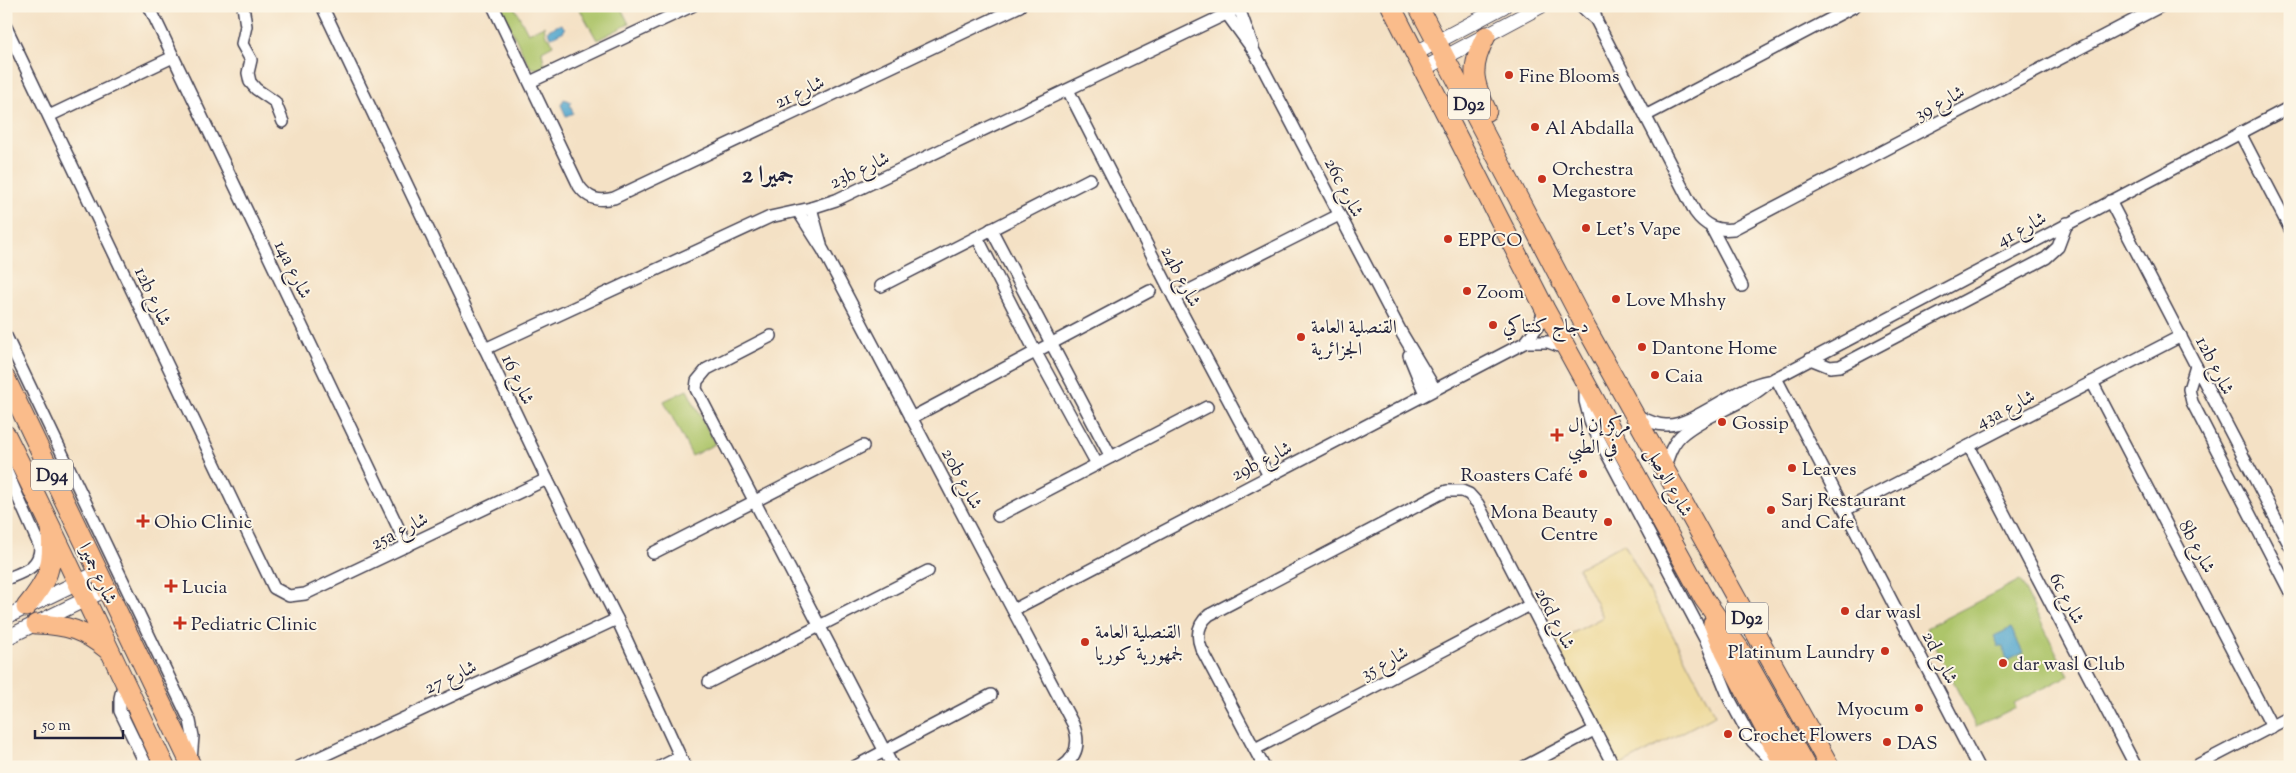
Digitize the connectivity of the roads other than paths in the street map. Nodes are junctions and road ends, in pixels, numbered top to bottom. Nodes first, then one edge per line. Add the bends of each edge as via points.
1 (149, 6) edge
2 (243, 6) edge
3 (322, 6) edge
4 (493, 6) edge
5 (692, 6) edge
6 (1020, 6) edge
7 (1391, 6) edge
8 (1418, 6) edge
9 (1504, 6) edge
10 (1541, 6) edge
11 (1581, 6) edge
12 (1593, 6) edge
13 (1855, 6) edge
14 (2161, 6) edge
15 (1241, 7) edge
16 (1227, 14) junction
17 (1597, 22) junction
18 (6, 27) edge
19 (1486, 36) junction
20 (1441, 50) junction
21 (1254, 52) junction
22 (173, 56) junction
23 (1423, 68) junction
24 (530, 82) junction
25 (1068, 90) junction
26 (2290, 107) edge
27 (1646, 115) junction
28 (49, 116) junction
29 (283, 122) dead end
30 (2240, 134) junction
31 (1493, 152) junction
32 (1090, 179) dead end
33 (2110, 201) junction
34 (811, 208) junction
35 (798, 211) junction
36 (1339, 215) junction
37 (2067, 223) junction
38 (1711, 227) junction
39 (2290, 229) edge
40 (991, 230) junction
41 (977, 237) junction
42 (822, 248) junction
43 (882, 286) dead end
44 (1742, 286) dead end
45 (1150, 291) dead end
46 (1174, 298) junction
47 (1545, 308) junction
48 (6, 336) edge
49 (771, 336) dead end
50 (2181, 336) junction
51 (1526, 342) junction
52 (1050, 344) junction
53 (486, 349) junction
54 (1569, 350) junction
55 (1035, 351) junction
56 (1810, 359) junction
57 (2196, 366) junction
58 (6, 379) edge
59 (1585, 379) junction
60 (1773, 380) junction
61 (2092, 382) junction
62 (1430, 392) junction
63 (1207, 407) dead end
64 (1633, 413) junction
65 (911, 418) junction
66 (6, 435) edge
67 (863, 446) dead end
68 (1969, 446) junction
69 (1112, 457) junction
70 (1097, 464) junction
71 (6, 470) edge
72 (1664, 470) junction
73 (1269, 476) junction
74 (547, 478) junction
75 (754, 500) junction
76 (1845, 510) junction
77 (998, 516) dead end
78 (50, 522) junction
79 (407, 546) junction
80 (2290, 546) edge
81 (654, 553) dead end
82 (928, 571) dead end
83 (98, 572) junction
84 (6, 579) edge
85 (270, 580) joint
86 (78, 581) junction
87 (106, 589) junction
88 (2290, 592) edge
89 (1704, 598) junction
90 (87, 599) junction
91 (1530, 605) junction
92 (26, 607) junction
93 (1013, 610) junction
94 (6, 617) edge
95 (617, 619) junction
96 (36, 624) junction
97 (819, 626) junction
98 (6, 638) edge
99 (109, 651) junction
100 (124, 681) junction
101 (709, 682) dead end
102 (991, 695) dead end
103 (2290, 717) edge
104 (2272, 727) junction
105 (1594, 730) junction
106 (1255, 749) junction
107 (885, 751) junction
108 (682, 762) edge
109 (1783, 764) edge
110 (191, 766) edge
111 (148, 767) edge
112 (165, 767) edge
113 (298, 767) edge
114 (660, 767) edge
115 (854, 767) edge
116 (893, 767) edge
117 (1062, 767) edge
118 (1264, 767) edge
119 (1524, 767) edge
120 (1614, 767) edge
121 (1806, 767) edge
122 (1830, 767) edge
123 (1978, 767) edge
124 (2136, 767) edge
125 (2194, 767) edge

1 - 22 street, 14a شارع
2 - 29 street via 246,26 242,44 251,60 250,82 274,102
3 - 53 street, شارع 16
4 - 24 street
5 - 24 street
6 - 24 street, شارع 21 via 614,198 592,199 579,186
7 - 23 main road, شارع الوصل / D92
8 - 20 main road, شارع الوصل / D92
9 - 20 street
10 - 19 street
11 - 17 street
12 - 17 street
13 - 27 street
14 - 38 street, شارع 39 via 1733,230
15 - 16 street, 23b شارع
15 - 21 street, 26c شارع
16 - 21 street, 26c شارع
16 - 25 street, 23b شارع
17 - 27 street
18 - 28 street, 12b شارع
19 - 20 street
19 - 31 main road via 1476,59 1474,75 1477,91 1490,118
20 - 23 street
20 - 31 main road, شارع الوصل / D92
21 - 36 street, 26c شارع
22 - 28 street
22 - 79 street, 14a شارع
23 - 31 main road via 1437,75 1470,136
23 - 47 main road, شارع الوصل / D92
25 - 34 street, 23b شارع via 836,200
25 - 46 street, 24b شارع
26 - 30 street, شارع 41
27 - 38 street via 1695,212
28 - 85 street, 12b شارع
30 - 33 street, شارع 41
30 - 39 street
31 - 64 main road, شارع الوصل / D92
32 - 40 street
33 - 37 street, شارع 41
33 - 50 street, 12b شارع
34 - 35 street, 23b شارع
34 - 42 street, 20b شارع
35 - 42 street, 20b شارع
35 - 53 street, 23b شارع via 770,217
36 - 46 street
36 - 62 street, 26c شارع
37 - 56 street, شارع 41
37 - 56 street via 2058,247 2046,258 1840,366 1830,367
38 - 44 street
40 - 41 street
40 - 52 street
41 - 43 street
41 - 55 street
42 - 65 street, 20b شارع
45 - 52 street
46 - 73 street, 24b شارع
47 - 51 street, 29b شارع via 1538,326
47 - 54 main road, شارع الوصل / D92
48 - 110 street via 190,721
49 - 75 street via 707,369 697,381 699,396
50 - 57 street, 12b شارع
50 - 61 street, 43a شارع
51 - 54 street via 1548,342
51 - 62 street, 29b شارع
52 - 55 street
52 - 69 street
53 - 74 street, شارع 16
54 - 59 main road, شارع الوصل / D92
55 - 65 street
55 - 70 street
56 - 60 street, شارع 41
57 - 80 street, 12b شارع
57 - 88 street via 2189,389 2192,402
58 - 83 main road, شارع جميرا / D94
59 - 89 main road, شارع الوصل / D92
59 - 109 street, شارع الوصل via 1585,401 1591,424 1708,646 1730,700 1756,747
60 - 64 street, شارع 41 via 1749,386 1672,425 1658,424
60 - 72 street, شارع 41 via 1684,433 1672,448
60 - 76 street, 2d شارع
61 - 68 street, 43a شارع
61 - 104 street, 8b شارع
62 - 73 street, 29b شارع
63 - 69 street
64 - 72 main road, شارع الوصل / D92
65 - 93 street, 20b شارع
66 - 78 main road, شارع جميرا / D94
67 - 75 street
68 - 76 street, 43a شارع
68 - 124 street, 6c شارع
69 - 70 street
70 - 77 street
71 - 84 street via 40,547 36,564
72 - 122 main road, شارع الوصل / D92
73 - 93 street, 29b شارع
74 - 79 street, 25a شارع
74 - 95 street, شارع 16
75 - 81 street
75 - 97 street
76 - 123 street, 2d شارع
78 - 86 main road, شارع جميرا / D94
78 - 92 main road via 52,550 48,575
79 - 85 street, 25a شارع via 297,596 280,593
82 - 97 street
83 - 86 street
83 - 87 main road, شارع جميرا / D94
86 - 90 main road, شارع جميرا / D94
86 - 92 street
87 - 90 street
87 - 110 main road, شارع جميرا / D94
89 - 109 main road, شارع الوصل / D92 via 1726,652
89 - 121 main road, شارع الوصل / D92 via 1739,648
90 - 96 street
90 - 99 main road, شارع جميرا / D94
91 - 105 street, 26d شارع
91 - 106 street, شارع 35
91 - 106 street, 26d شارع via 1474,498 1462,491 1447,491 1402,513 1209,615 1199,628 1201,648
92 - 94 street
93 - 117 street, 20b شارع via 1077,734 1075,754
95 - 108 street, شارع 16
95 - 113 street, شارع 27
96 - 98 street
96 - 99 main road via 74,628
97 - 101 street
97 - 107 street
99 - 100 main road, شارع جميرا / D94
100 - 111 street via 120,711
100 - 112 main road, شارع جميرا / D94
102 - 107 street
103 - 104 street
104 - 125 street
105 - 119 street
105 - 120 street, 26d شارع
106 - 118 street
107 - 115 street
107 - 116 street
108 - 114 street

